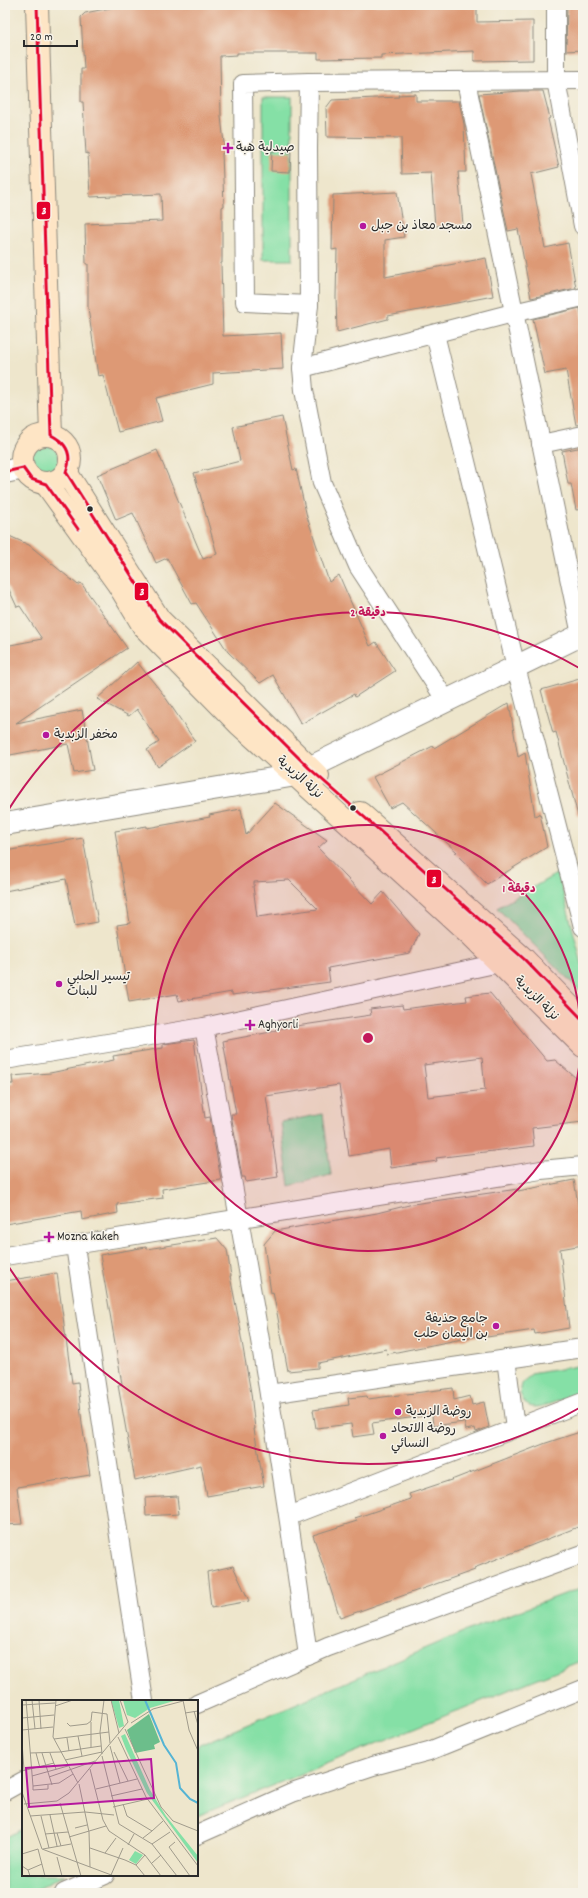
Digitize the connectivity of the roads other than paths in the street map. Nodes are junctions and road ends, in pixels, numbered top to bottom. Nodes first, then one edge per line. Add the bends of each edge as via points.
1 (37, 5) edge
2 (556, 5) edge
3 (556, 80) junction
4 (583, 80) edge
5 (466, 81) junction
6 (309, 82) junction
7 (581, 207) edge
8 (583, 226) edge
9 (583, 297) edge
10 (309, 305) junction
11 (513, 313) junction
12 (435, 334) junction
13 (302, 368) junction
14 (51, 435) junction
15 (583, 436) edge
16 (541, 444) junction
17 (14, 470) edge
18 (66, 472) junction
19 (46, 484) junction
20 (582, 635) edge
21 (516, 668) junction
22 (447, 702) junction
23 (302, 772) junction
24 (5, 824) edge
25 (583, 927) edge
26 (499, 963) junction
27 (583, 1020) edge
28 (204, 1027) junction
29 (583, 1046) edge
30 (5, 1060) edge
31 (583, 1166) edge
32 (240, 1218) junction
33 (75, 1246) junction
34 (5, 1256) edge
35 (583, 1348) edge
36 (506, 1358) junction
37 (269, 1394) junction
38 (583, 1402) edge
39 (515, 1428) junction
40 (289, 1516) junction
41 (583, 1554) edge
42 (308, 1656) junction
43 (583, 1689) edge
44 (144, 1700) edge
45 (198, 1704) edge
46 (22, 1782) edge
47 (5, 1791) edge
48 (198, 1835) edge
49 (103, 1876) edge
50 (64, 1893) edge

1 - 14 main road
2 - 3 street
3 - 4 street
3 - 5 street
3 - 7 street
5 - 6 street
5 - 11 street
6 - 10 street
6 - 10 street via 243,84 245,302
7 - 8 street
9 - 11 street
10 - 13 street
11 - 12 street
11 - 16 street
12 - 13 street
12 - 21 street
13 - 22 street via 322,483 358,566
14 - 17 main road via 36,437 29,442
14 - 18 main road via 64,443 68,450 70,458
15 - 16 street
16 - 20 street
17 - 19 main road
18 - 19 main road via 54,482
18 - 23 main road, نزلة الزبدية via 159,619
19 - 23 main road, نزلة الزبدية via 118,584 144,627 239,724
20 - 21 street
21 - 22 street
21 - 25 street
22 - 23 street
23 - 24 street
23 - 26 main road, نزلة الزبدية
23 - 27 main road, نزلة الزبدية via 524,959
26 - 28 street
26 - 29 main road, نزلة الزبدية
28 - 30 street
28 - 32 street
31 - 32 street via 541,1170
32 - 33 street
32 - 37 street
33 - 34 street
33 - 44 street
35 - 36 street
36 - 37 street
36 - 39 street
37 - 40 street
38 - 39 street
39 - 40 street
40 - 42 street
41 - 42 street
42 - 45 street
43 - 48 street via 428,1751 292,1793
46 - 47 street
49 - 50 street

